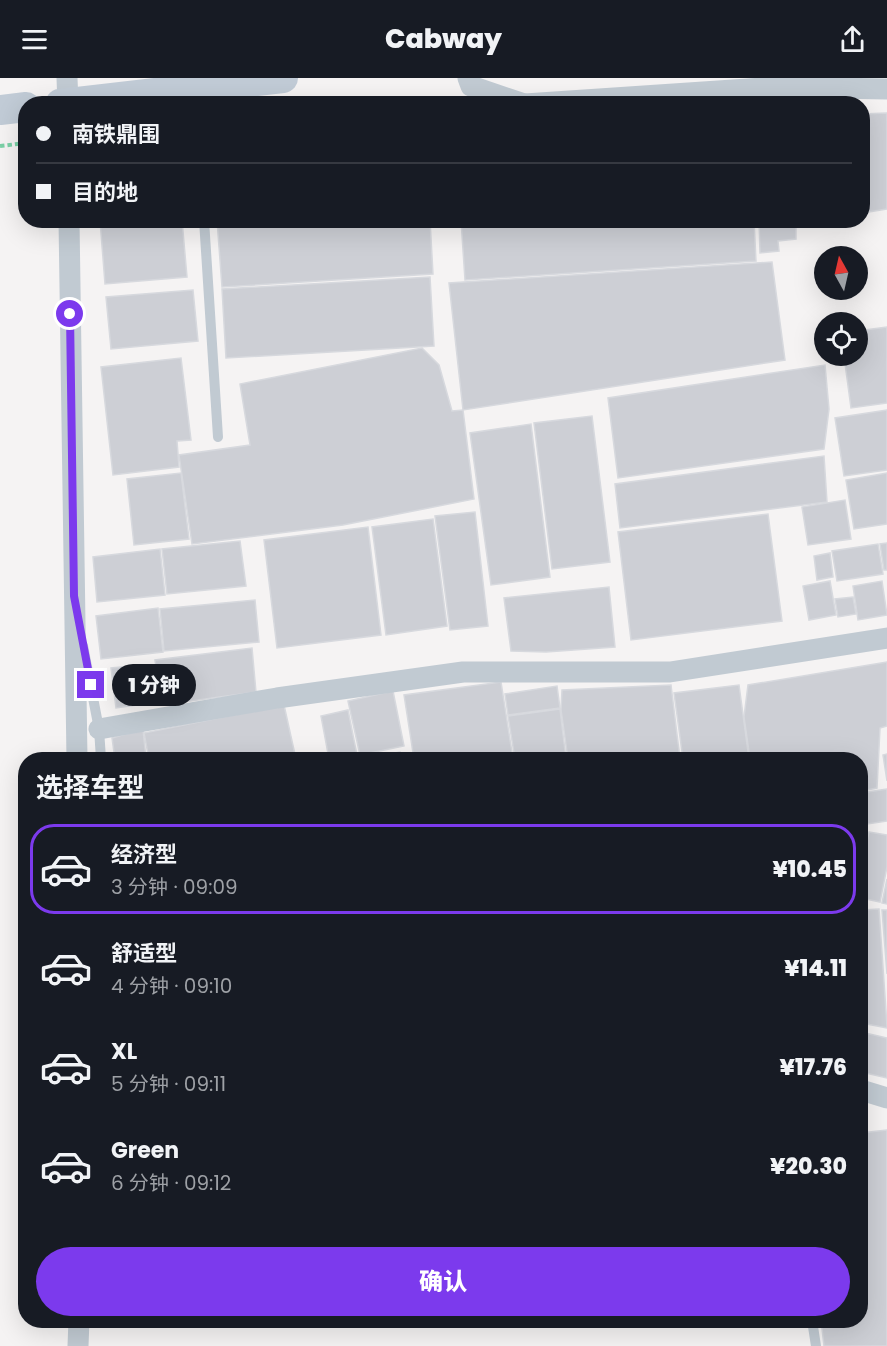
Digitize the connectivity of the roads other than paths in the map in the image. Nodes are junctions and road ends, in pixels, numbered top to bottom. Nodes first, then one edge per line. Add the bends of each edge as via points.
1 (67, 78) edge
2 (195, 78) edge
3 (283, 78) edge
4 (468, 78) edge
5 (887, 89) edge
6 (68, 96) edge
7 (129, 96) edge
8 (196, 96) edge
9 (501, 96) edge
10 (644, 96) edge
11 (18, 108) edge
12 (0, 110) edge
13 (69, 228) edge
14 (205, 228) edge
15 (218, 437) dead end
16 (74, 596) junction
17 (887, 638) edge
18 (99, 729) junction
19 (77, 752) edge
20 (101, 752) edge
21 (868, 1092) edge
22 (887, 1098) edge
23 (79, 1328) edge
24 (85, 1328) edge
25 (813, 1328) edge
26 (78, 1345) edge
27 (816, 1346) edge

1 - 6 street
2 - 8 lane
3 - 7 main road
4 - 9 street via 471,86
5 - 10 street via 777,87
11 - 12 main road
13 - 16 street
14 - 15 lane
16 - 18 lane
16 - 19 street
17 - 18 street via 670,672 463,672 277,698
18 - 20 lane
21 - 22 street
23 - 26 street
24 - 26 lane
25 - 27 lane

